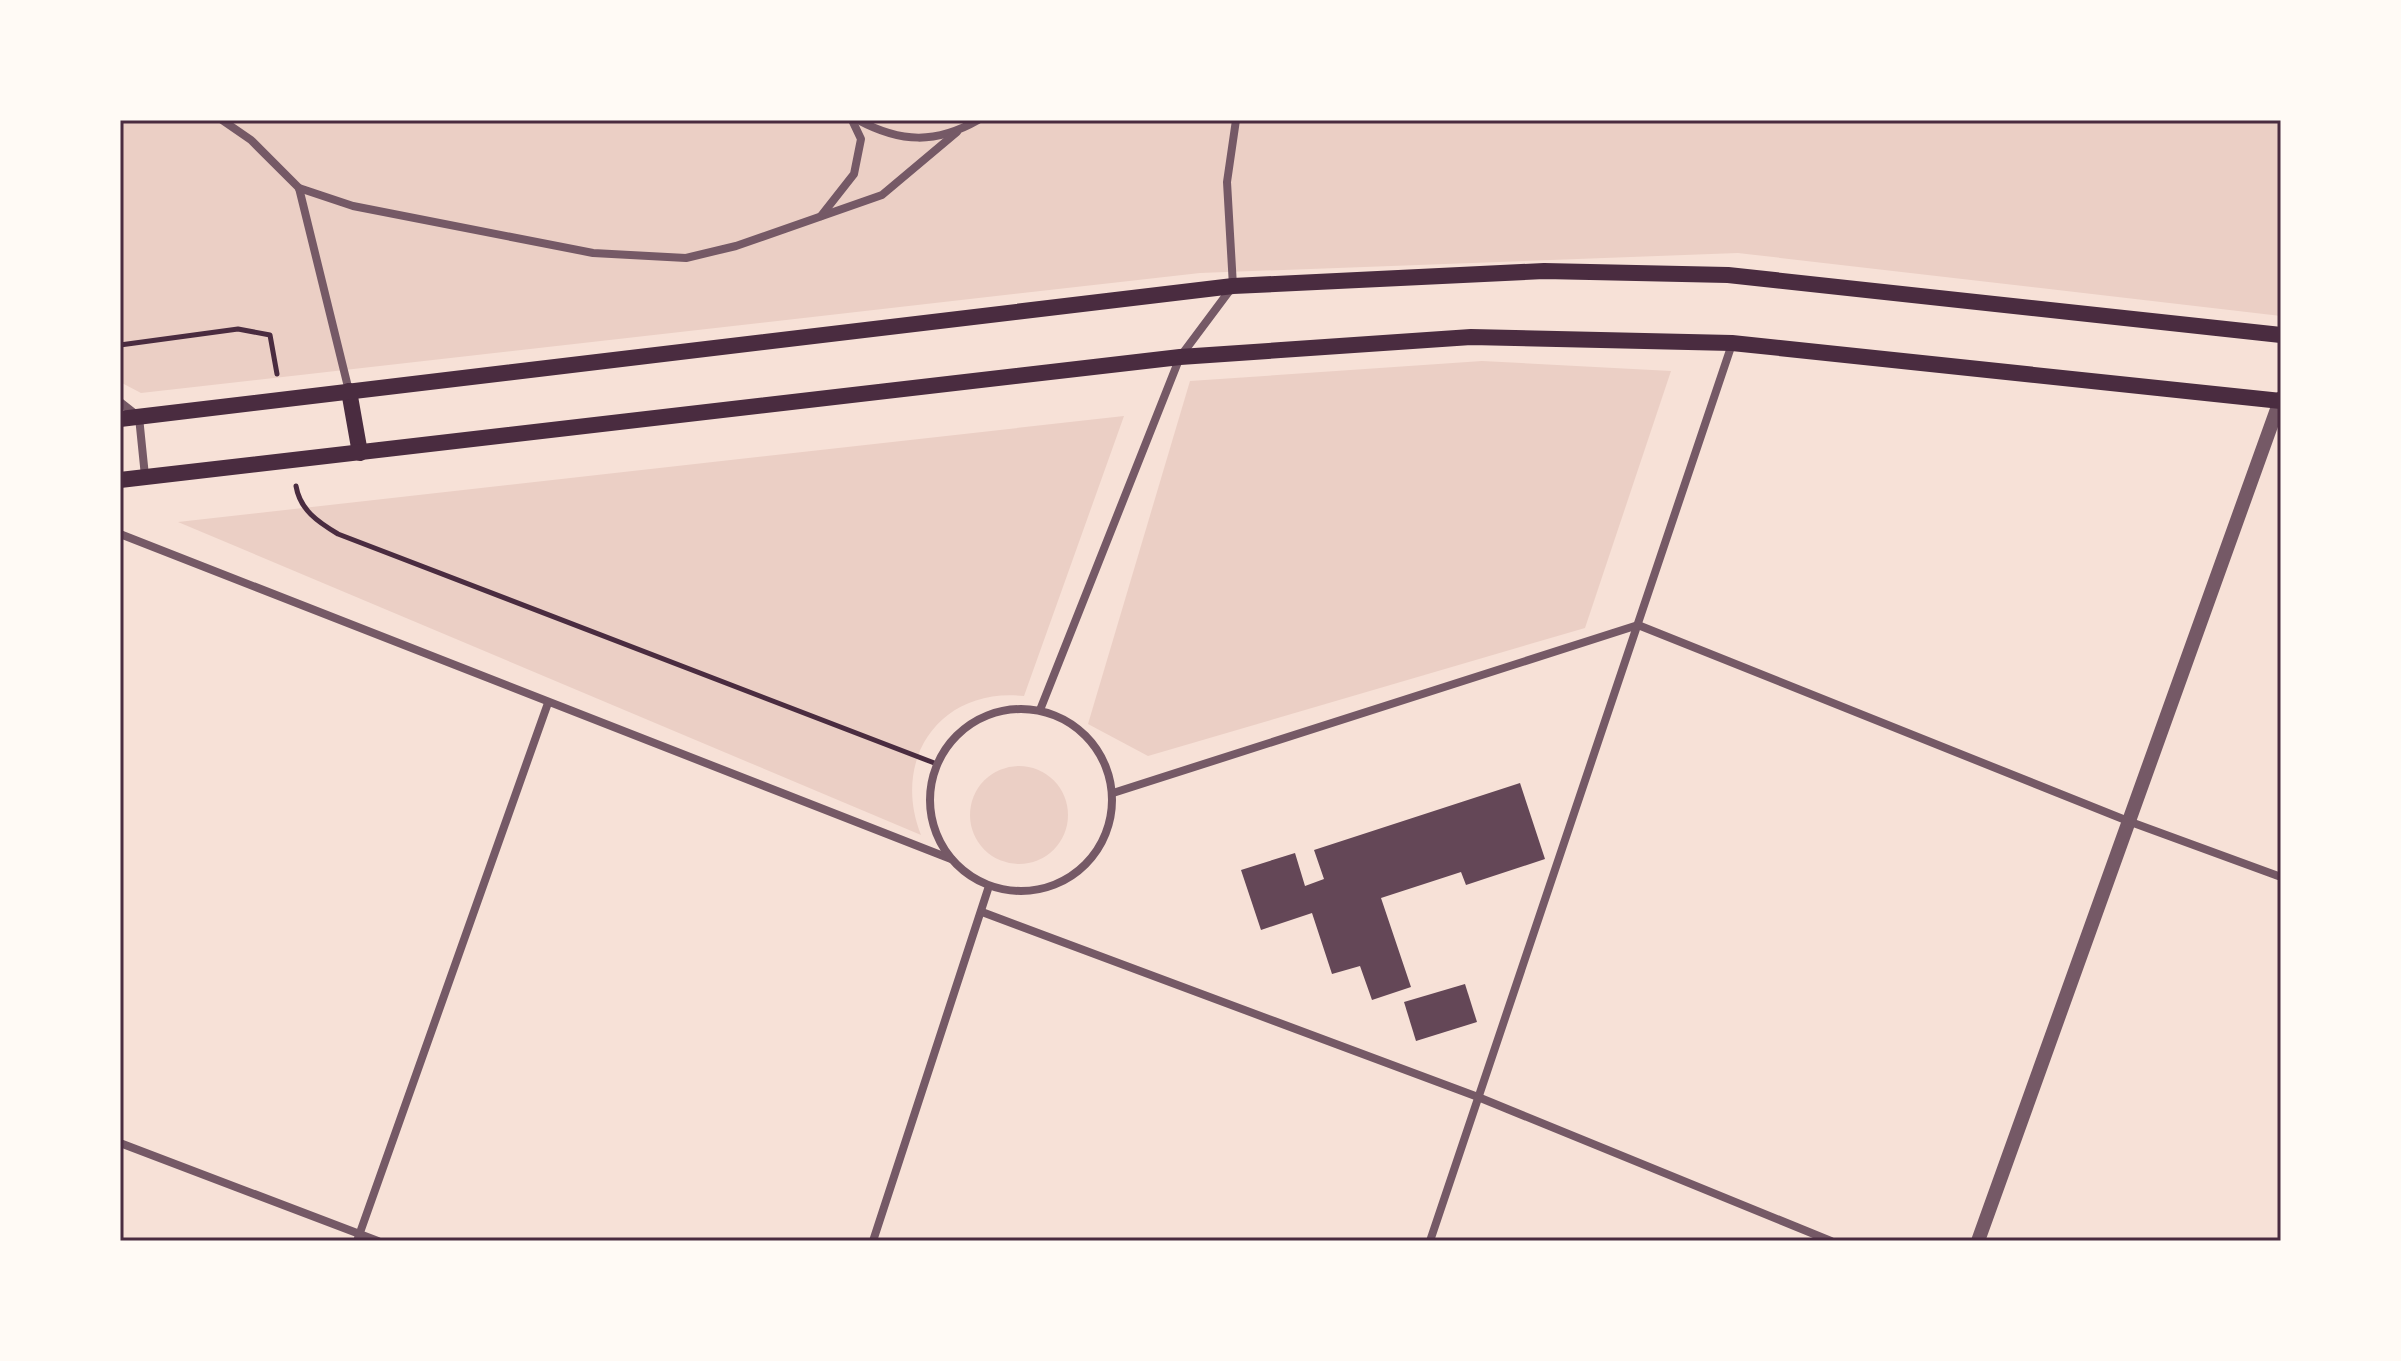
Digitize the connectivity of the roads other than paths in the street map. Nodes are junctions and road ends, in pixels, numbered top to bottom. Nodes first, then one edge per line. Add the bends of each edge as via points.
1 (222, 120) edge
2 (855, 120) edge
3 (978, 120) edge
4 (1236, 120) edge
5 (957, 132) junction
6 (299, 188) junction
7 (821, 217) junction
8 (1233, 286) junction
9 (2281, 335) edge
10 (1732, 343) junction
11 (1180, 357) junction
12 (349, 391) junction
13 (2281, 400) edge
14 (120, 402) edge
15 (139, 417) junction
16 (120, 419) edge
17 (360, 453) junction
18 (145, 477) junction
19 (120, 480) edge
20 (120, 534) edge
21 (1638, 625) junction
22 (548, 703) junction
23 (1040, 710) junction
24 (1113, 793) junction
25 (2128, 821) junction
26 (951, 859) junction
27 (2281, 877) edge
28 (989, 886) junction
29 (982, 912) junction
30 (1478, 1097) junction
31 (120, 1143) edge
32 (358, 1237) edge
33 (378, 1241) edge
34 (873, 1241) edge
35 (1430, 1241) edge
36 (1831, 1241) edge
37 (1978, 1241) edge

1 - 6 street via 251,140
2 - 5 street via 883,133 920,139
2 - 7 street via 861,139 854,174
3 - 5 street
4 - 8 street via 1227,182
5 - 7 street via 882,195
6 - 7 street via 353,206 593,253 686,258
6 - 12 street
8 - 9 main road via 1544,271 1728,275
8 - 11 street
8 - 12 main road
10 - 11 main road via 1471,337
10 - 13 main road
10 - 21 street
11 - 17 main road
11 - 23 street
12 - 15 main road
12 - 17 main road
13 - 25 street
14 - 15 street
15 - 16 main road
15 - 18 street
17 - 18 main road
18 - 19 main road
20 - 22 street
21 - 24 street
21 - 25 street
21 - 30 street
22 - 26 street
22 - 32 street
23 - 24 street via 1086,735 1104,761
23 - 26 street via 989,713 948,743 933,771 930,816
24 - 28 street via 1110,823 1098,851 1077,874 1050,887 1019,891
25 - 27 street
25 - 37 street
26 - 28 street
28 - 29 street
29 - 30 street
29 - 34 street
30 - 35 street
30 - 36 street
31 - 32 street
32 - 33 street

